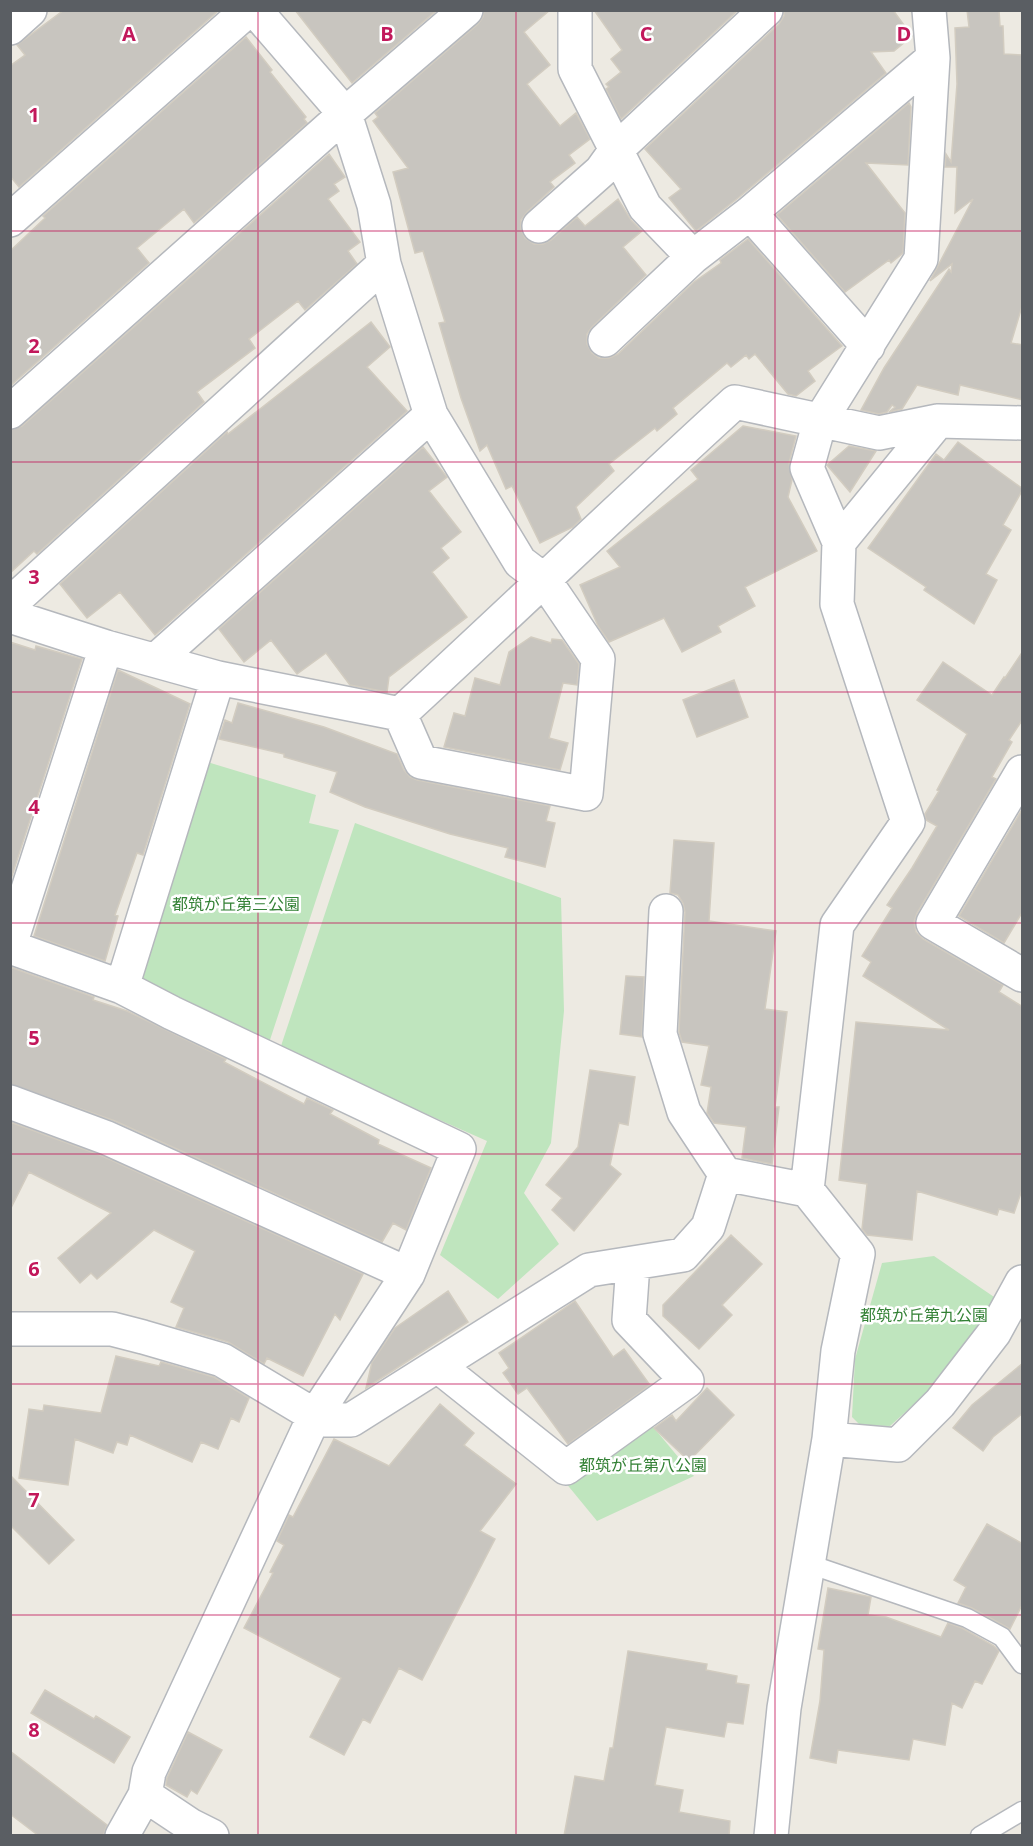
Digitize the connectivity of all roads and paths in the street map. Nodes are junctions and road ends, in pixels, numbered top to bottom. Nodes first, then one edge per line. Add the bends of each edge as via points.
1 (30, 10) edge
2 (248, 10) edge
3 (255, 10) edge
4 (466, 10) edge
5 (575, 10) edge
6 (766, 10) edge
7 (929, 10) edge
8 (10, 28) edge
9 (933, 58) junction
10 (345, 114) junction
11 (616, 150) junction
12 (750, 213) junction
13 (10, 220) edge
14 (538, 226) dead end
15 (693, 257) junction
16 (384, 264) junction
17 (605, 340) dead end
18 (868, 346) junction
19 (10, 412) edge
20 (431, 415) junction
21 (819, 421) junction
22 (938, 422) junction
23 (1023, 423) edge
24 (839, 542) junction
25 (545, 580) junction
26 (10, 604) edge
27 (10, 616) edge
28 (106, 647) junction
29 (156, 660) junction
30 (218, 678) junction
31 (400, 714) junction
32 (1023, 772) edge
33 (666, 911) dead end
34 (10, 946) edge
35 (1023, 975) edge
36 (122, 987) junction
37 (10, 1102) edge
38 (725, 1174) junction
39 (807, 1190) junction
40 (633, 1264) junction
41 (408, 1274) junction
42 (1023, 1281) edge
43 (10, 1329) edge
44 (438, 1366) junction
45 (314, 1417) junction
46 (829, 1439) junction
47 (809, 1564) junction
48 (1023, 1664) edge
49 (145, 1795) junction
50 (1023, 1811) edge
51 (122, 1836) edge
52 (212, 1836) edge
53 (771, 1836) edge
54 (980, 1836) edge

1 - 8 street
2 - 13 street
3 - 10 street
4 - 10 street
5 - 11 street via 575,69
6 - 11 street
7 - 9 street
9 - 12 street
9 - 18 street via 921,259
10 - 16 street via 374,205
10 - 19 street
11 - 14 street via 601,171
11 - 15 street via 645,207
12 - 15 street
12 - 18 street
15 - 17 street
16 - 20 street
16 - 26 street
18 - 21 street
20 - 25 street via 520,562
20 - 29 street
21 - 22 street via 879,433
21 - 24 street via 807,468
21 - 25 street via 735,402
22 - 23 street
22 - 24 street
24 - 39 street via 837,604 908,822 837,925
25 - 31 street
25 - 31 street via 598,659 586,794 421,762
27 - 28 street
28 - 29 street
28 - 34 street
29 - 30 street
30 - 31 street
30 - 36 street
32 - 35 street via 933,923
33 - 38 street via 660,1034 684,1112
34 - 36 street
36 - 41 street via 459,1149
37 - 41 street via 107,1137
38 - 39 street
38 - 40 street via 708,1227 683,1255
39 - 46 street via 858,1254 838,1351
40 - 44 street via 589,1270
40 - 44 street via 629,1320 687,1381 566,1468
41 - 45 street
42 - 46 street via 994,1333 940,1403 898,1446
43 - 45 street via 112,1329 143,1336 222,1360
44 - 45 street via 351,1420
45 - 49 street via 148,1772
46 - 47 street
47 - 48 lane via 967,1618 1002,1637
47 - 53 street via 784,1708
49 - 51 street
49 - 52 street
50 - 54 lane

